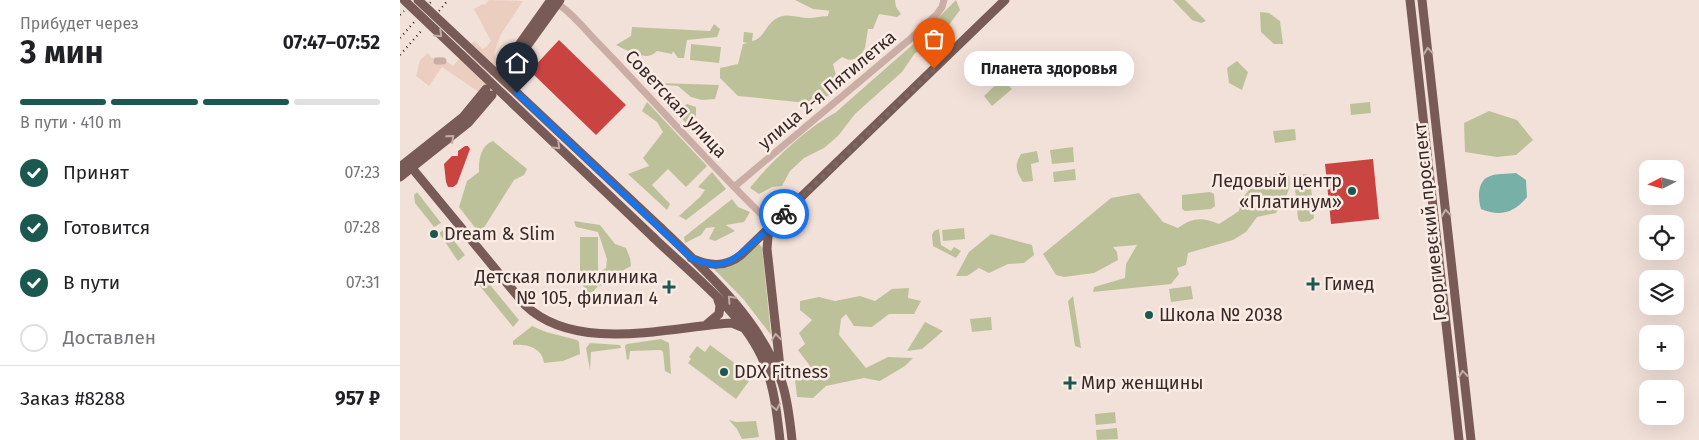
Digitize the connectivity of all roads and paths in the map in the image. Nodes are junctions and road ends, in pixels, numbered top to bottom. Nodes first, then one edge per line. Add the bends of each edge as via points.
1 (404, 0) edge
2 (418, 0) edge
3 (944, 0) edge
4 (1005, 0) edge
5 (1410, 0) edge
6 (1422, 0) edge
7 (554, 2) edge
8 (503, 72) dead end
9 (489, 92) dead end
10 (407, 165) edge
11 (400, 176) edge
12 (734, 187) junction
13 (771, 227) junction
14 (691, 258) junction
15 (1440, 272) junction
16 (1452, 272) junction
17 (718, 298) junction
18 (701, 326) junction
19 (744, 328) junction
20 (783, 385) junction
21 (1467, 408) junction
22 (1456, 409) junction
23 (780, 440) edge
24 (792, 440) edge
25 (1459, 440) edge
26 (1471, 440) edge

1 -> 17 main road, bridge
2 - 14 main road, bridge
3 - 12 street, улица 2-я Пятилетка via 937,14 873,72
4 - 13 main road
5 - 15 main road, Георгиевский проспект
16 -> 6 main road, Георгиевский проспект
7 - 8 main road
7 - 12 street, Советская улица via 632,78
9 - 10 main road via 468,123
10 - 11 main road
10 - 18 main road via 534,314 567,329 612,334
12 - 13 street, Советская улица
13 - 14 main road via 729,263 709,264
20 -> 13 main road via 768,259 767,242
20 -> 14 main road via 758,334 736,305
15 - 16 street via 1446,269
15 - 22 main road, Георгиевский проспект
21 -> 16 main road, Георгиевский проспект
17 - 18 main road via 719,314
17 - 19 main road
18 - 19 main road via 732,323
19 -> 23 main road via 766,368 776,404
20 - 24 main road
21 - 22 street via 1462,412
21 - 26 main road, Георгиевский проспект
22 - 25 main road, Георгиевский проспект

